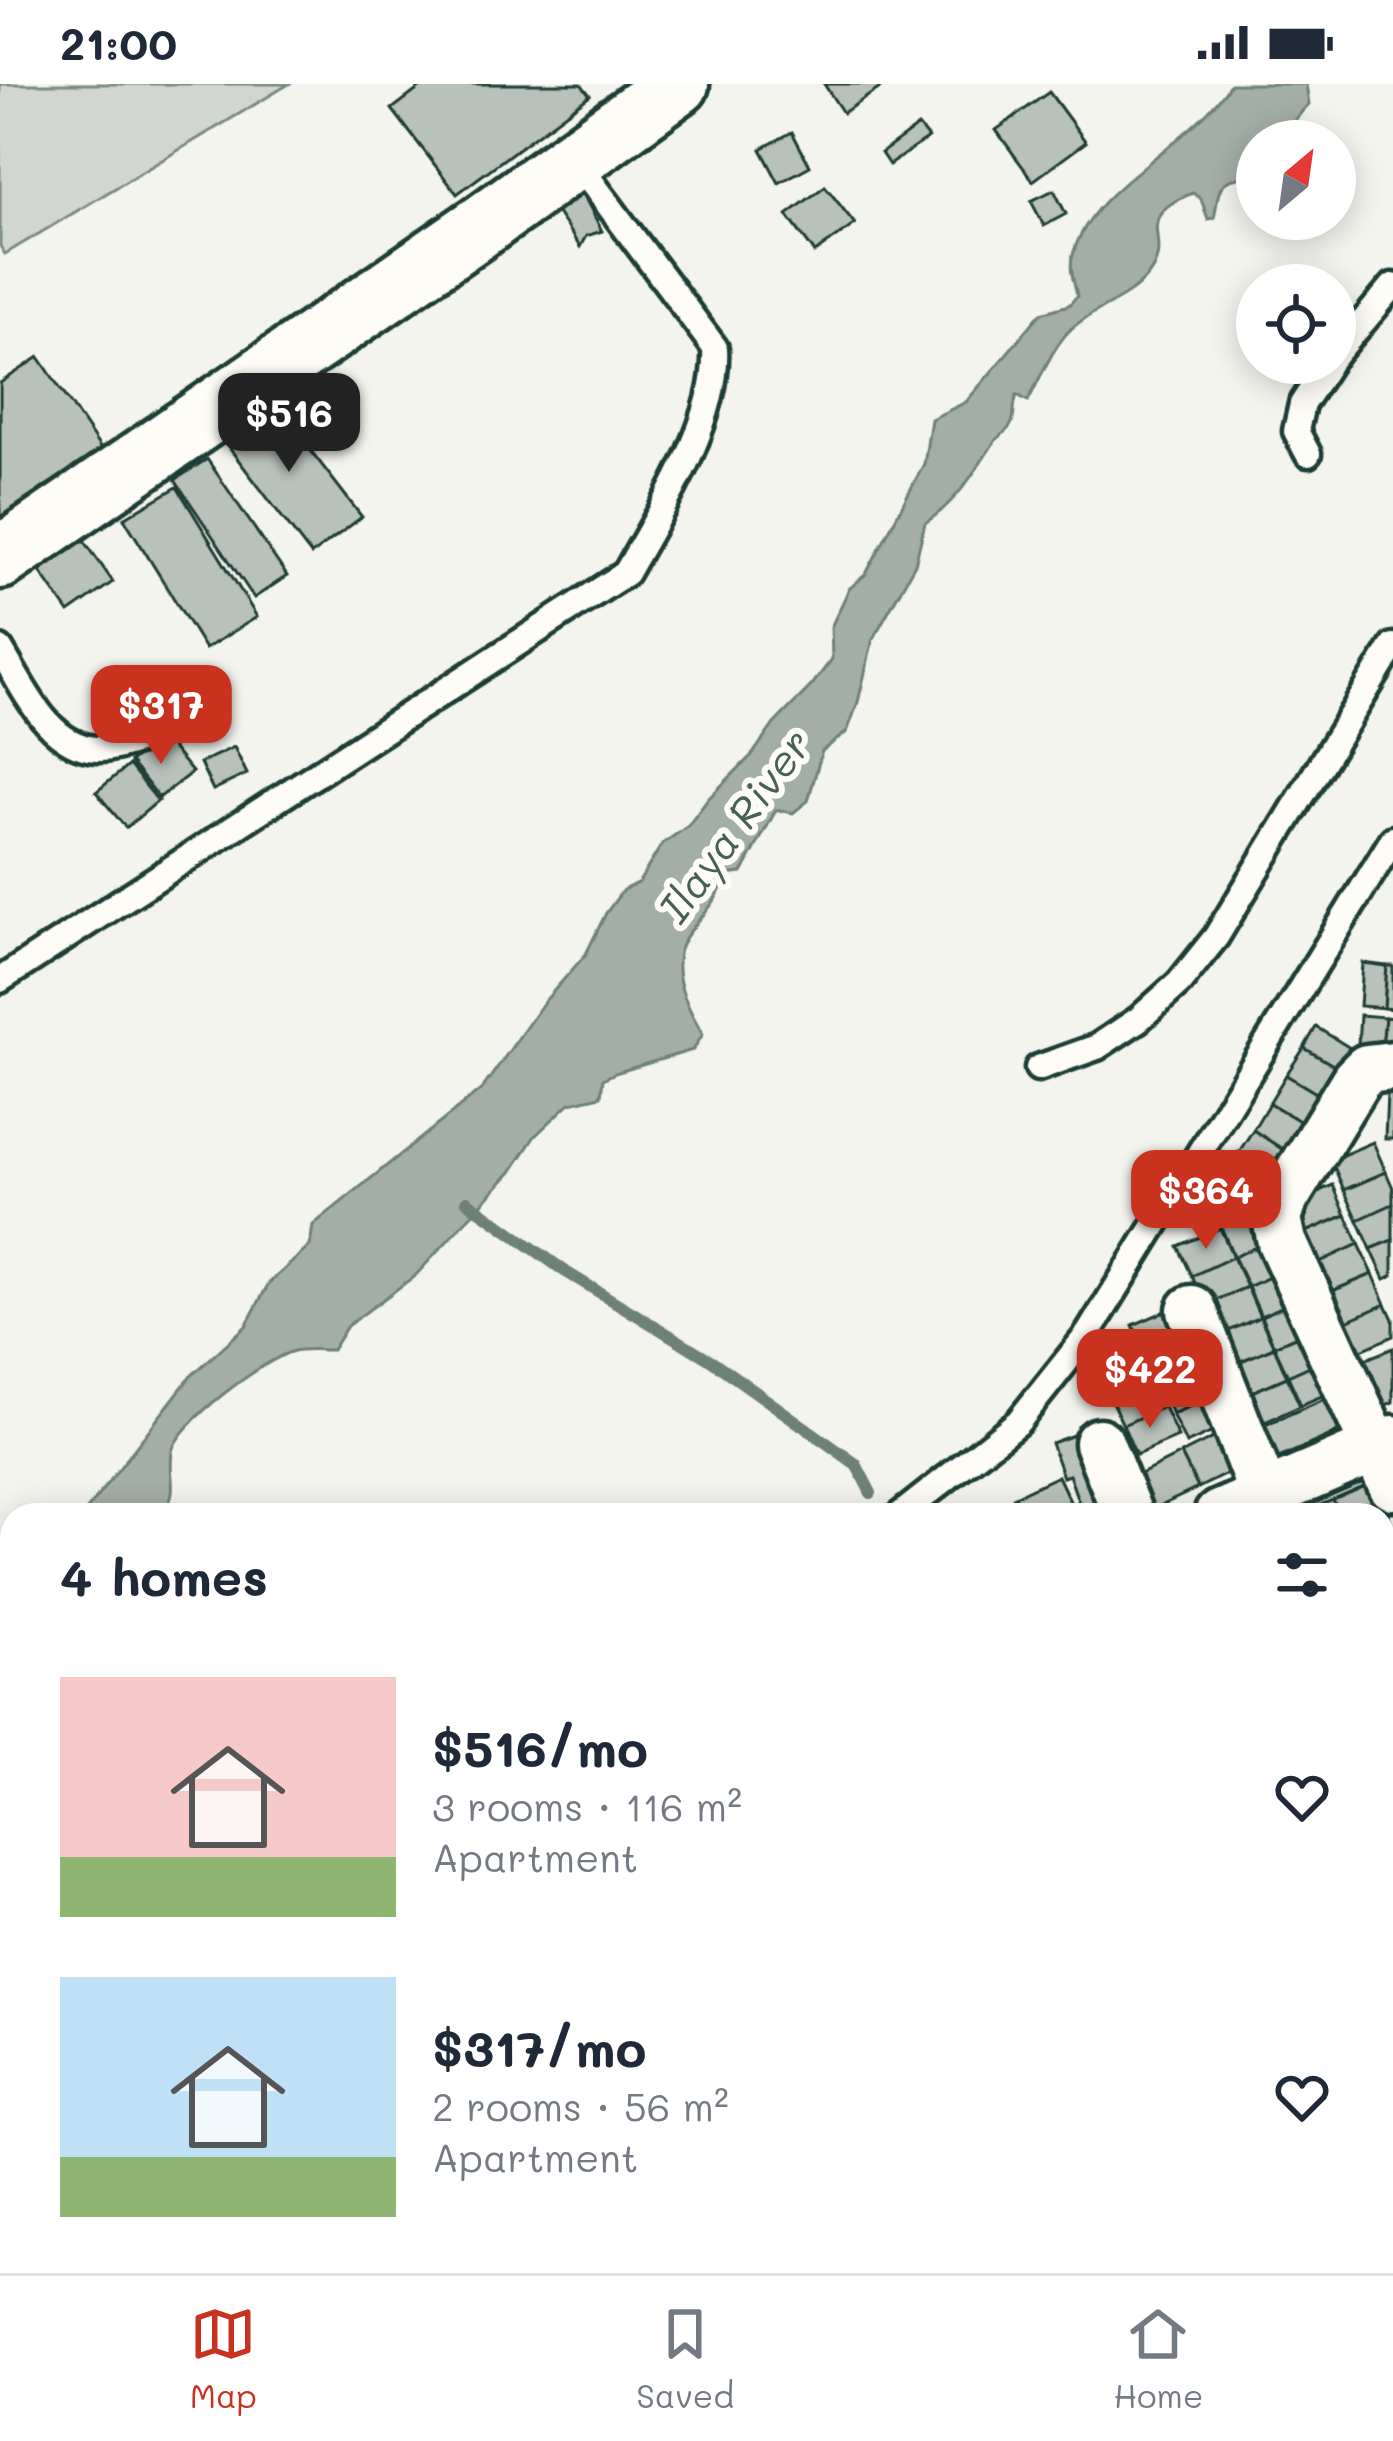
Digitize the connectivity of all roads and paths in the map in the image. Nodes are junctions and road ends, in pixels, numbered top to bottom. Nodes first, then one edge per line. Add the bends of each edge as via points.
1 (653, 91) edge
2 (575, 160) junction
3 (1393, 286) edge
4 (1356, 331) edge
5 (1315, 384) edge
6 (1308, 454) dead end
7 (0, 559) edge
8 (1393, 646) edge
9 (0, 649) edge
10 (144, 739) dead end
11 (1393, 839) edge
12 (0, 980) edge
13 (1393, 1066) edge
14 (1038, 1068) dead end
15 (1192, 1310) dead end
16 (1099, 1443) dead end
17 (1387, 1457) edge
18 (916, 1503) edge
19 (1123, 1503) edge
20 (1250, 1503) edge
21 (1268, 1503) edge

1 - 2 street
2 - 7 street
2 - 12 lane via 715,348 701,421 626,573
3 - 4 lane
5 - 6 lane via 1296,431
8 - 14 lane via 1216,937 1179,983 1097,1047
9 - 10 lane via 46,722 70,742 96,749
11 - 18 lane via 1088,1334 1018,1421
13 - 17 street via 1367,1069 1356,1080 1277,1218
15 - 20 street
16 - 19 street
17 - 21 street

